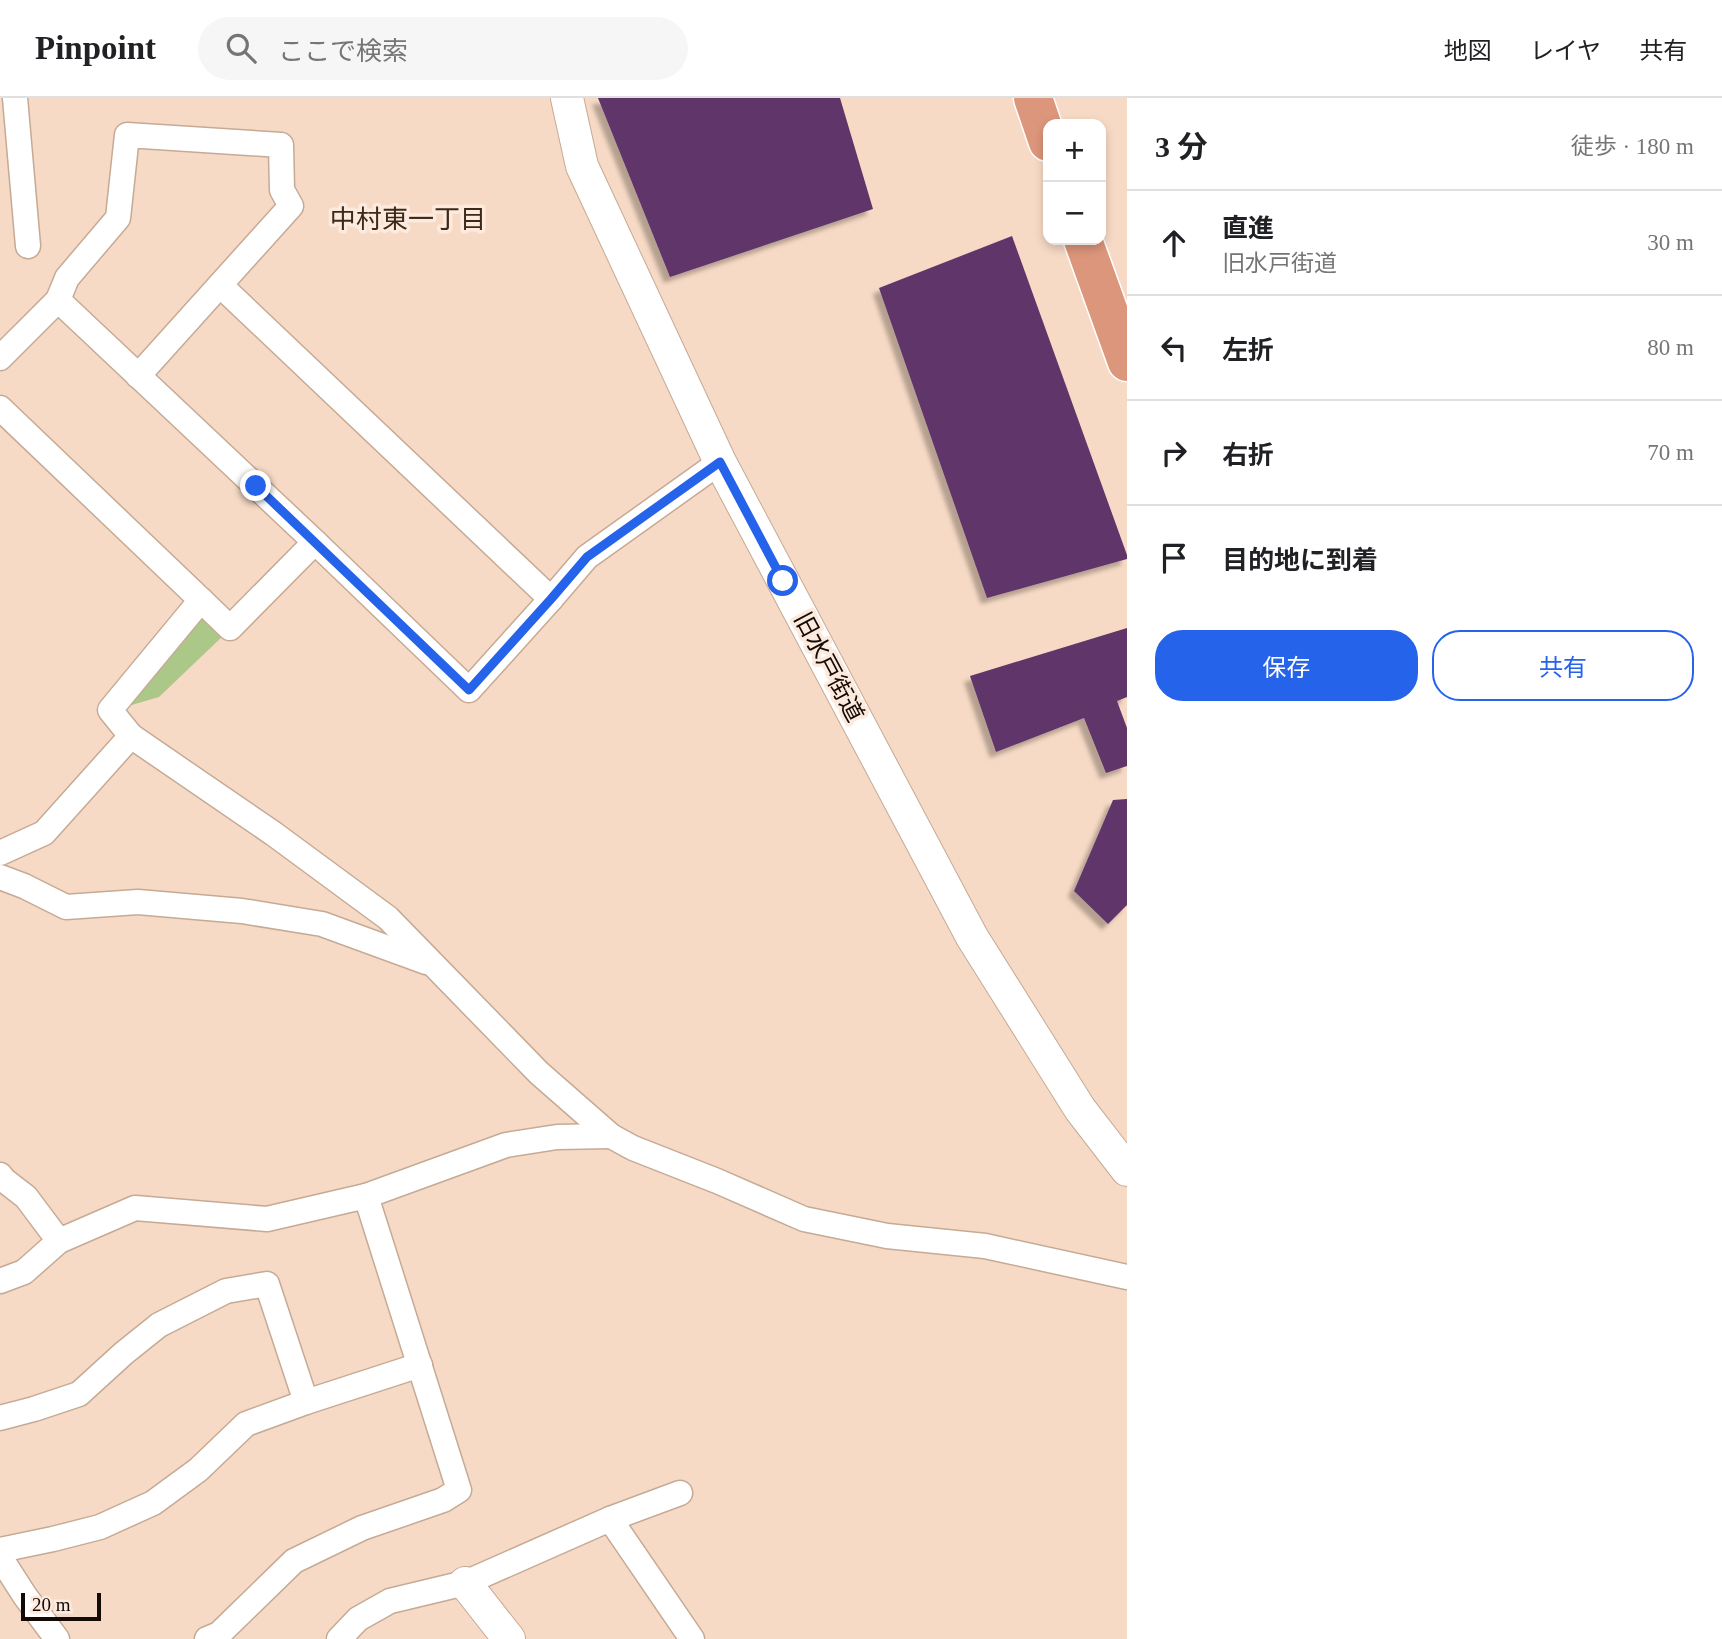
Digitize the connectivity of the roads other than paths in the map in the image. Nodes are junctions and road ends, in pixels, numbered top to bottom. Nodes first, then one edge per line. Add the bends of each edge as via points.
1 (15, 98) edge
2 (567, 98) edge
3 (1033, 98) edge
4 (1043, 127) edge
5 (1085, 245) edge
6 (29, 246) dead end
7 (220, 285) junction
8 (58, 300) junction
9 (0, 358) edge
10 (1127, 362) edge
11 (138, 376) junction
12 (0, 408) edge
13 (720, 462) junction
14 (315, 542) junction
15 (551, 599) junction
16 (201, 600) junction
17 (131, 736) junction
18 (0, 853) edge
19 (0, 877) edge
20 (433, 964) junction
21 (611, 1136) junction
22 (1127, 1170) edge
23 (0, 1175) edge
24 (366, 1196) junction
25 (59, 1241) junction
26 (1127, 1278) edge
27 (0, 1281) edge
28 (420, 1365) junction
29 (306, 1402) junction
30 (0, 1418) edge
31 (680, 1493) dead end
32 (610, 1519) junction
33 (0, 1550) edge
34 (0, 1557) edge
35 (465, 1583) junction
36 (342, 1638) edge
37 (58, 1639) edge
38 (207, 1639) edge
39 (509, 1639) edge
40 (692, 1639) edge

1 - 6 street
2 - 13 street, 旧水戸街道 via 582,166
3 - 4 highway
5 - 10 highway
7 - 8 street via 291,206 282,190 281,145 127,135 118,218 67,278
7 - 11 street
7 - 15 street
8 - 9 street
8 - 11 street
11 - 14 street
12 - 16 street
13 - 15 street via 587,557
13 - 22 street, 旧水戸街道 via 972,937 1080,1109
14 - 15 street via 469,690
14 - 16 street via 230,628
16 - 17 street via 110,710
17 - 18 street via 44,833
17 - 20 street via 388,918
19 - 20 street via 66,907 138,902 321,924
20 - 21 street via 539,1073
21 - 24 street via 506,1144
21 - 26 street via 804,1219 887,1236 985,1246
23 - 25 street via 26,1197
24 - 25 street via 267,1219 135,1208
24 - 28 street
25 - 27 street via 24,1272
28 - 29 street
28 - 38 street via 459,1490 294,1561 219,1634
29 - 30 street via 267,1284 226,1291 159,1325 79,1394
29 - 33 street via 246,1424 198,1470 153,1503 100,1527
31 - 32 street
32 - 35 street
32 - 40 street
34 - 37 street
35 - 36 street via 390,1601 358,1619
35 - 39 street

